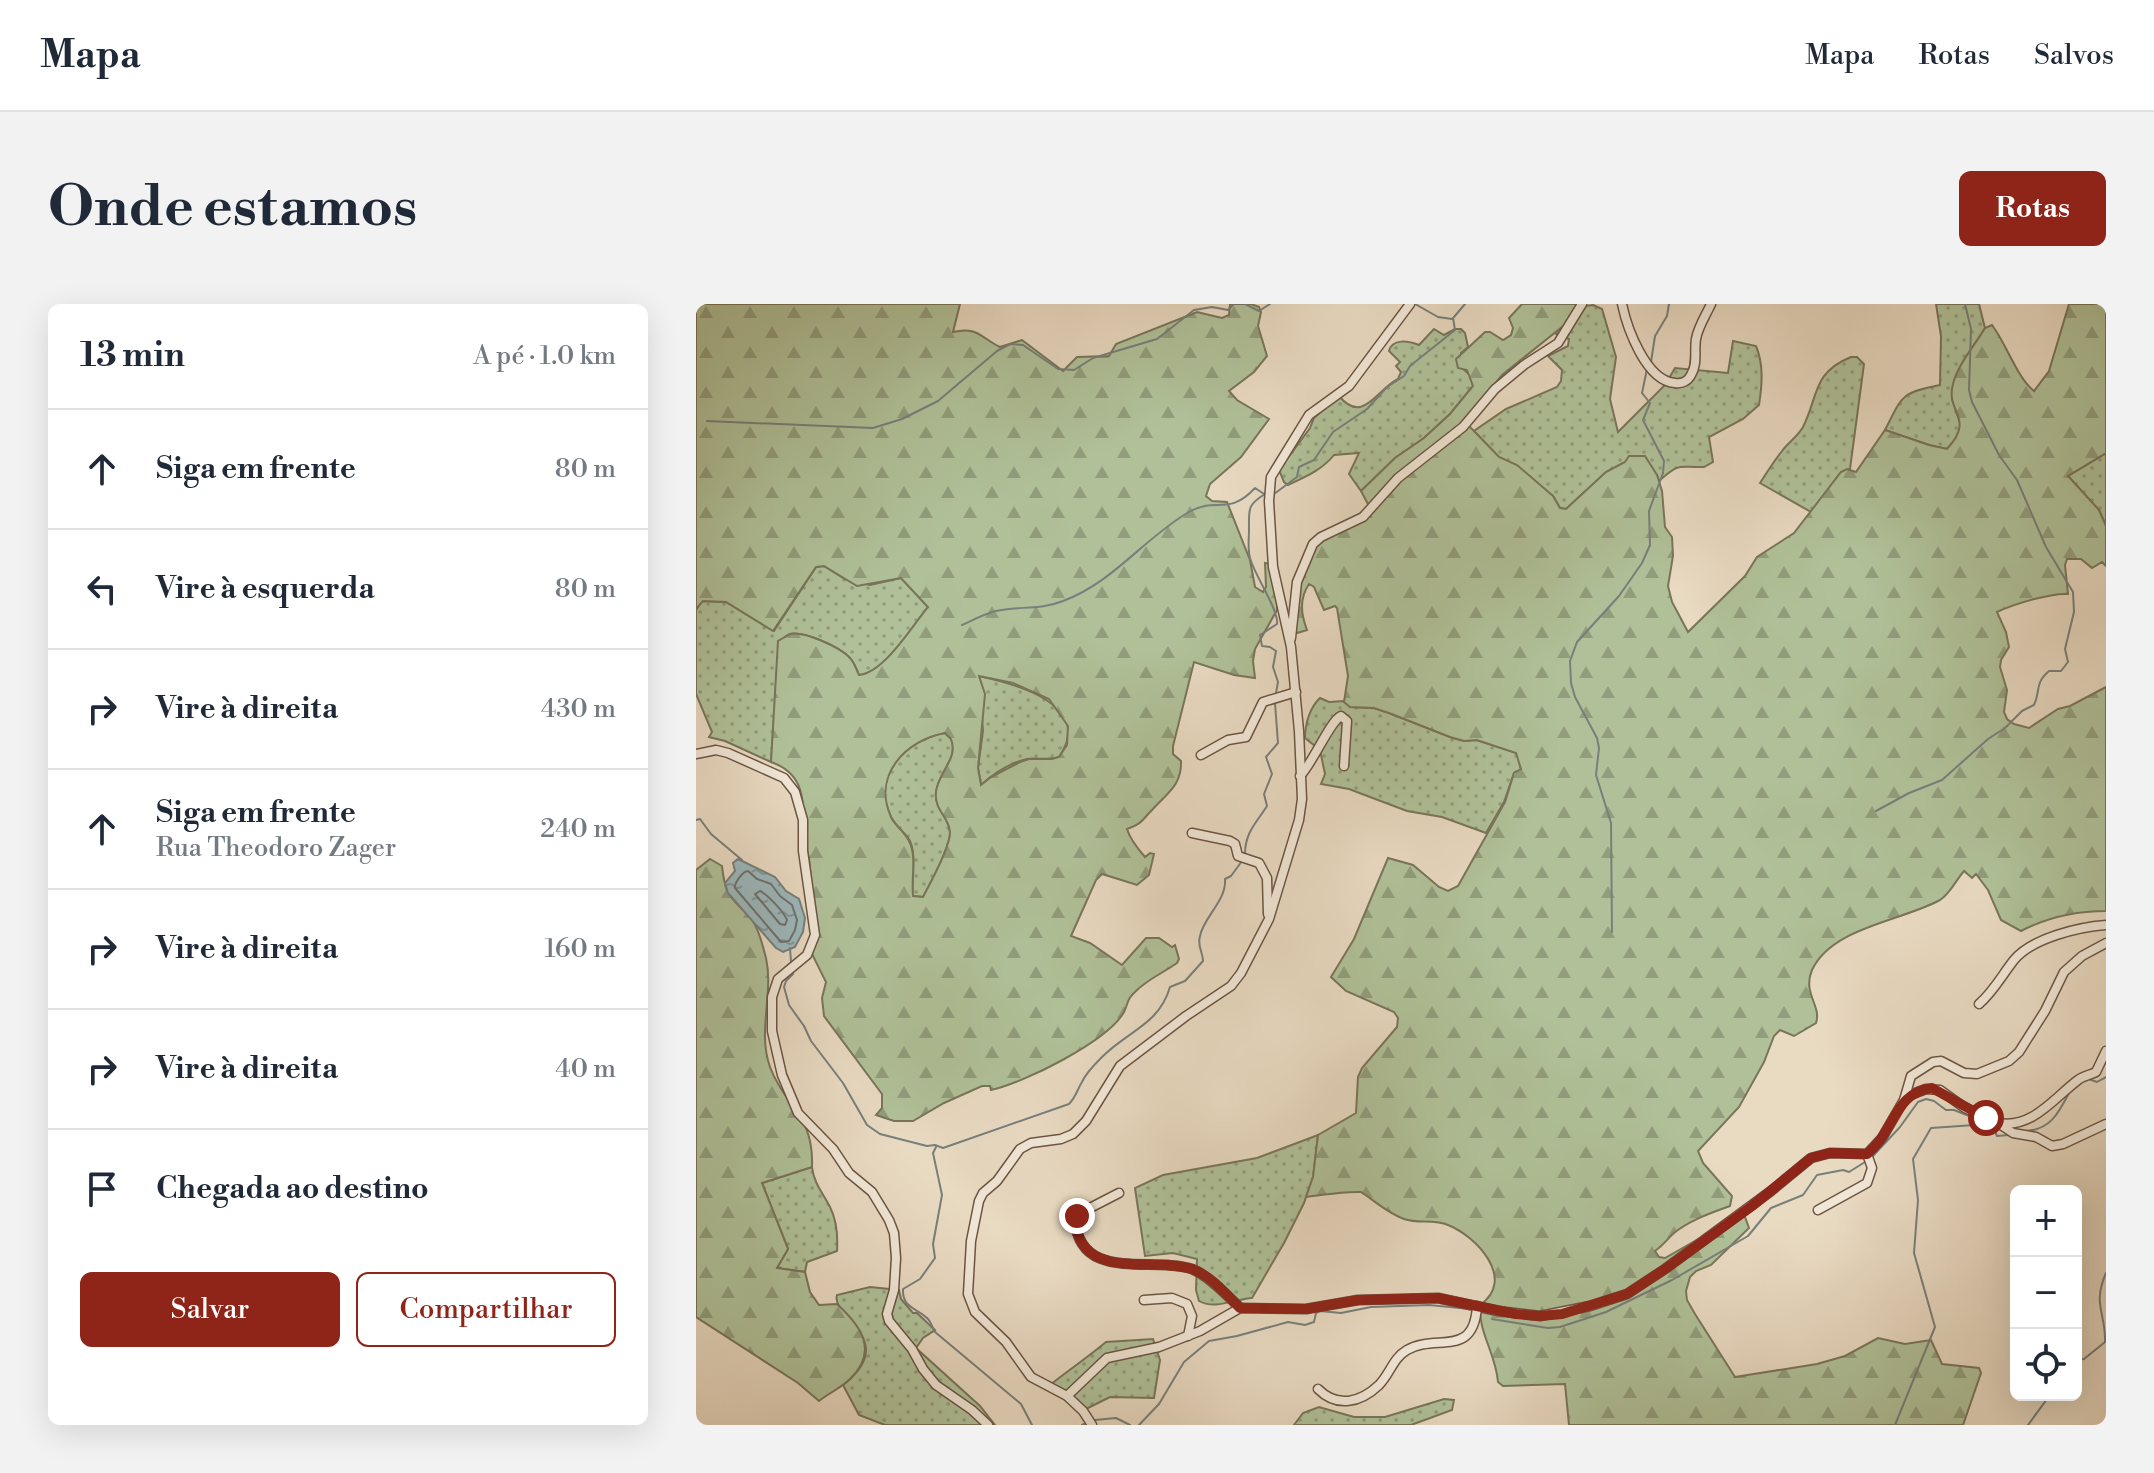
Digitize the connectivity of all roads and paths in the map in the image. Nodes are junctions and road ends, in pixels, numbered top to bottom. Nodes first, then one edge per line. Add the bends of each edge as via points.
1 (1410, 304) edge
2 (1582, 304) edge
3 (1622, 304) edge
4 (1711, 304) edge
5 (1291, 647) junction
6 (1296, 692) junction
7 (696, 754) edge
8 (1201, 755) dead end
9 (1344, 766) dead end
10 (1300, 776) junction
11 (1192, 833) dead end
12 (1269, 919) junction
13 (2106, 925) edge
14 (2106, 943) edge
15 (1979, 1004) dead end
16 (2106, 1051) edge
17 (1904, 1100) junction
18 (1998, 1123) junction
19 (2106, 1124) edge
20 (1867, 1154) junction
21 (1119, 1193) dead end
22 (1818, 1210) dead end
23 (1144, 1300) dead end
24 (1477, 1306) junction
25 (1240, 1308) junction
26 (1188, 1336) junction
27 (1318, 1389) dead end
28 (1067, 1396) junction
29 (988, 1425) edge
30 (1092, 1425) edge

1 - 5 street via 1349,386 1309,415 1271,477 1273,567
2 - 5 street via 1558,343 1495,389 1463,427 1398,478 1363,517 1313,544 1294,598
3 - 4 street via 1645,360 1657,375 1676,384 1693,374 1696,337
5 - 6 street
6 - 8 street via 1263,702 1246,737
6 - 10 street
7 - 29 street via 728,753 784,778 795,792 802,812 815,935 807,955 774,986 772,1031 782,1075 798,1113 872,1192 889,1220 896,1258 889,1321 936,1385
9 - 10 street via 1347,721 1341,716
10 - 12 street via 1302,809
11 - 12 street via 1230,841 1238,856 1259,863 1267,878
12 - 28 street via 1231,986 1120,1066 1073,1134 1020,1149 979,1201 968,1294 973,1307 1035,1380
13 - 15 street via 2067,932 2025,950
14 - 17 street via 2064,972 2045,1011 2009,1061 1977,1074 1933,1062 1911,1076
16 - 18 street via 2096,1072 2034,1116
17 - 18 street via 1932,1088
17 - 20 street
18 - 19 street via 2056,1146
20 - 22 street via 1872,1168 1867,1183
20 - 24 street via 1811,1158 1627,1294 1540,1316
21 - 25 street via 1075,1220 1087,1252 1102,1260 1189,1268
23 - 26 street via 1172,1298 1187,1304 1192,1316
24 - 25 street via 1438,1298 1367,1299 1306,1309
24 - 27 street via 1468,1335 1407,1350 1370,1391 1335,1402
25 - 26 street
26 - 28 street via 1113,1356
28 - 30 street

